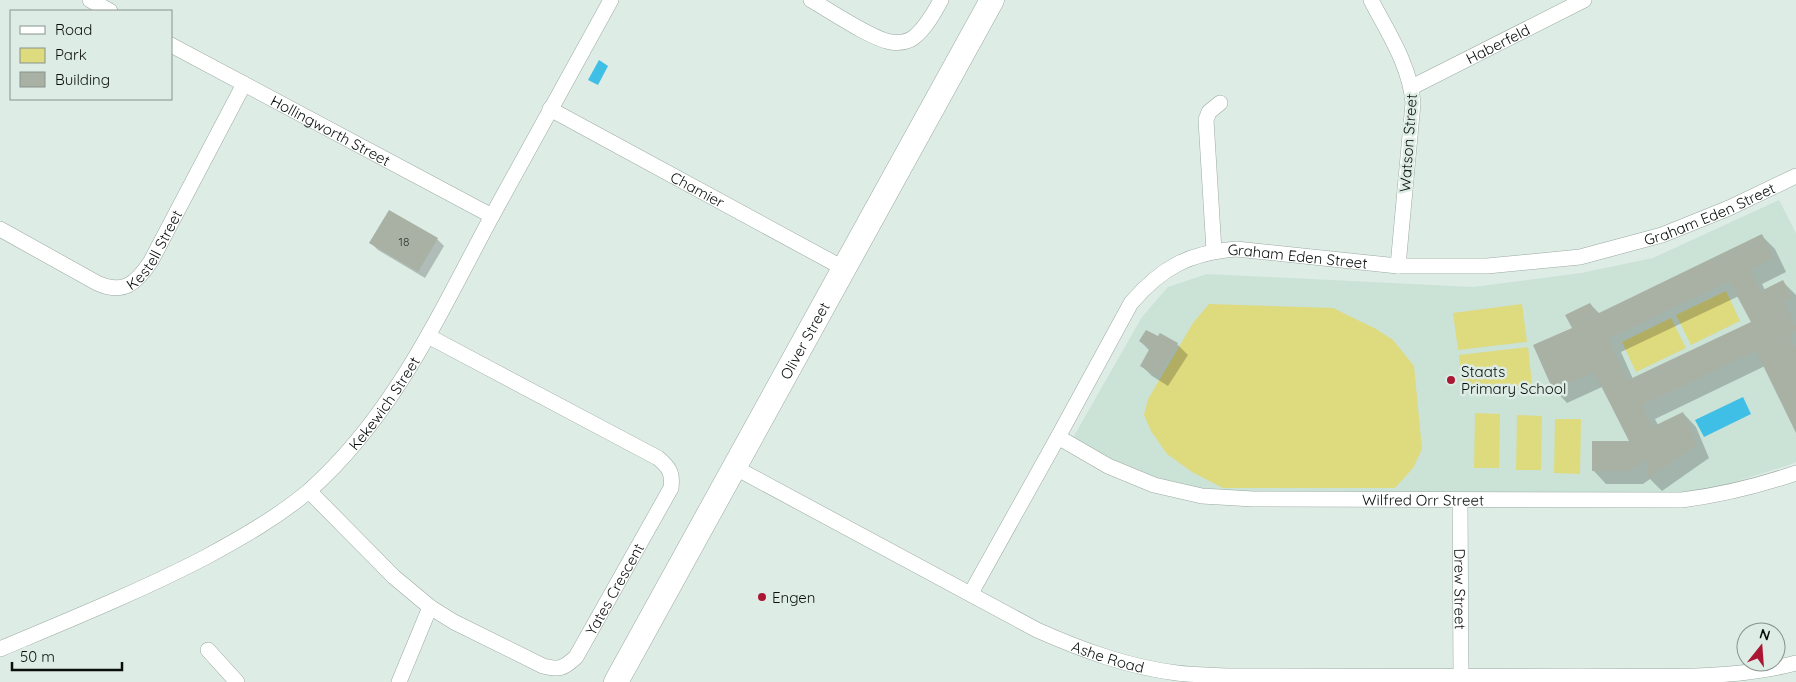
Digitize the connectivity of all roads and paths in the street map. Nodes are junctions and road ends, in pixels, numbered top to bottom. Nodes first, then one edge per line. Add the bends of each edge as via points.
1 (90, 0) edge
2 (811, 0) edge
3 (941, 0) edge
4 (992, 0) edge
5 (1371, 0) edge
6 (1584, 0) edge
7 (605, 2) edge
8 (108, 10) edge
9 (172, 45) edge
10 (244, 84) junction
11 (1412, 87) junction
12 (1220, 103) dead end
13 (550, 109) junction
14 (1796, 176) edge
15 (492, 216) junction
16 (0, 230) edge
17 (1214, 250) junction
18 (1398, 266) junction
19 (843, 268) junction
20 (428, 336) junction
21 (1058, 437) junction
22 (734, 467) junction
23 (1796, 473) edge
24 (309, 490) junction
25 (1460, 500) junction
26 (971, 593) junction
27 (430, 607) junction
28 (0, 649) edge
29 (208, 650) dead end
30 (1796, 663) edge
31 (1461, 677) junction
32 (237, 682) edge
33 (399, 682) edge
34 (616, 682) edge

1 - 8 street
2 - 3 street via 889,42 913,38
4 - 19 highway, Oliver Street
5 - 11 street, Watson Street via 1403,61
6 - 11 street, Haberfeld
7 - 13 street, Kekewich Street
9 - 10 street, Hollingworth Street
10 - 15 street, Hollingworth Street
10 - 16 street, Kestell Street via 150,261 142,274 127,286 113,289 96,283
11 - 18 street, Watson Street
12 - 17 street via 1209,112 1206,120
13 - 15 street, Kekewich Street
13 - 19 street, Chamier
14 - 18 street, Graham Eden Street via 1662,235 1580,257 1487,266
15 - 20 street, Kekewich Street
17 - 18 street, Graham Eden Street via 1236,249
17 - 21 street, Graham Eden Street via 1169,268 1146,285 1131,303
19 - 22 highway, Oliver Street
20 - 24 street, Kekewich Street via 397,389 366,432
20 - 27 street, Yates Crescent via 658,458 668,466 672,476 671,488 576,657 566,667 554,669 527,659
21 - 25 street, Wilfred Orr Street via 1108,466 1154,485 1202,496
21 - 26 street, Graham Eden Street
22 - 26 street, Ashe Road
22 - 34 highway, Oliver Street
23 - 25 street, Wilfred Orr Street via 1756,487 1682,500
24 - 27 street, Yates Crescent via 394,577
24 - 28 street, Kekewich Street via 244,536 166,578
25 - 31 street, Drew Street
26 - 31 street, Ashe Road via 1068,644 1104,657 1177,673
27 - 33 street
29 - 32 street
30 - 31 street, Ashe Road via 1728,674

